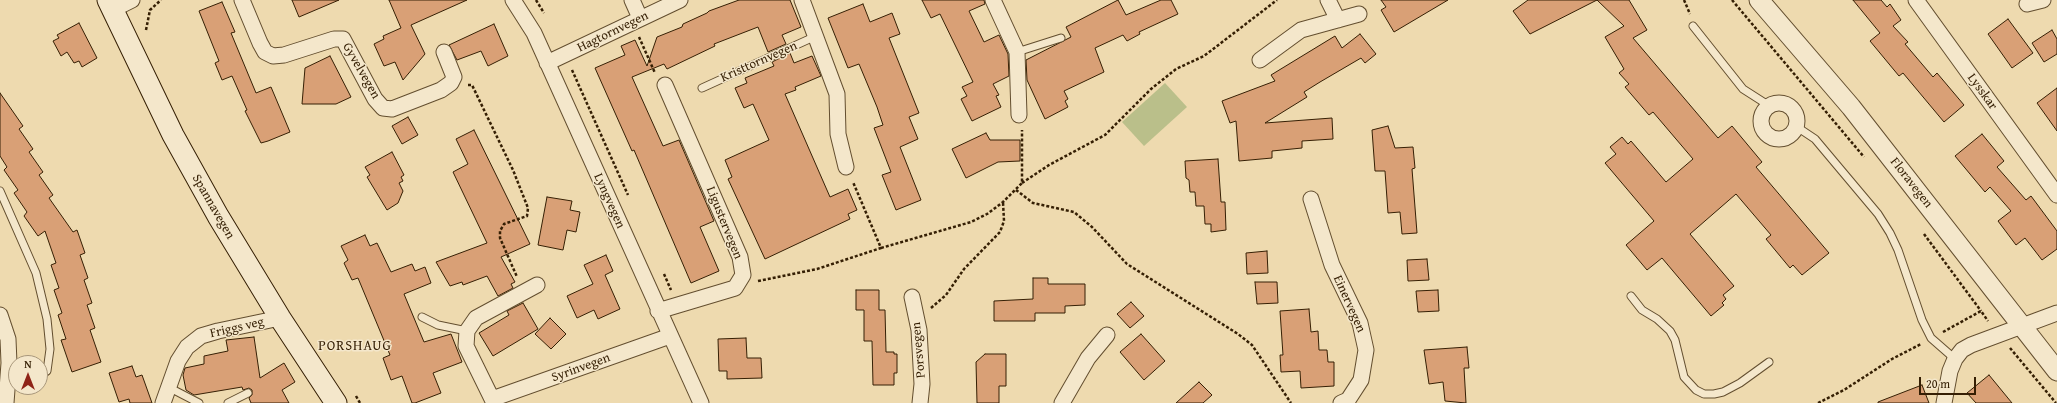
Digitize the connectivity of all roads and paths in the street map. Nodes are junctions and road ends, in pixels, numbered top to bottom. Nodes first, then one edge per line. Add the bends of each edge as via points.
1 (132, 0) edge
2 (161, 0) edge
3 (242, 0) edge
4 (513, 0) edge
5 (536, 0) edge
6 (632, 0) edge
7 (680, 0) edge
8 (802, 0) edge
9 (993, 0) edge
10 (1277, 0) edge
11 (1732, 0) edge
12 (1759, 0) edge
13 (1916, 0) edge
14 (2043, 0) edge
15 (2027, 4) dead end
16 (110, 5) edge
17 (1333, 9) edge
18 (1359, 14) dead end
19 (547, 19) dead end
20 (636, 20) junction
21 (1692, 26) dead end
22 (145, 31) dead end
23 (816, 36) junction
24 (1061, 38) dead end
25 (444, 52) dead end
26 (1017, 52) junction
27 (565, 55) junction
28 (1260, 60) dead end
29 (547, 64) junction
30 (452, 83) junction
31 (665, 85) joint
32 (702, 88) dead end
33 (1768, 105) junction
34 (1019, 115) joint
35 (1797, 127) junction
36 (1869, 163) dead end
37 (846, 167) joint
38 (2053, 181) edge
39 (1022, 183) junction
40 (1016, 190) junction
41 (0, 191) edge
42 (2057, 196) edge
43 (630, 199) dead end
44 (1311, 199) dead end
45 (1003, 202) junction
46 (1921, 228) dead end
47 (881, 248) junction
48 (662, 270) dead end
49 (735, 288) junction
50 (530, 289) joint
51 (1631, 296) dead end
52 (678, 305) junction
53 (914, 305) joint
54 (658, 311) junction
55 (1981, 311) junction
56 (2057, 313) edge
57 (0, 315) edge
58 (422, 317) dead end
59 (280, 318) junction
60 (1991, 325) dead end
61 (2024, 326) junction
62 (467, 331) junction
63 (1108, 335) dead end
64 (670, 336) junction
65 (1931, 338) junction
66 (2009, 347) dead end
67 (9, 355) edge
68 (1955, 359) junction
69 (1769, 362) dead end
70 (48, 364) edge
71 (2057, 371) edge
72 (170, 388) junction
73 (248, 393) dead end
74 (345, 398) edge
75 (493, 401) edge
76 (1067, 401) edge
77 (163, 403) edge
78 (198, 403) edge
79 (228, 403) edge
80 (360, 403) edge
81 (701, 403) edge
82 (920, 403) edge
83 (1291, 403) edge
84 (1341, 403) edge
85 (1818, 403) edge
86 (1944, 403) edge
87 (2056, 403) edge

1 - 16 street
2 - 22 path via 150,10
3 - 30 street, Gyvelvegen via 260,44 265,52 273,56 334,39 344,39 375,99 383,108 392,109 441,90
4 - 29 street, Lyngvegen via 534,33
5 - 19 path
6 - 20 street
7 - 20 street, Hagtornvegen
8 - 23 street
9 - 26 street
10 - 39 path via 1204,56 1176,69 1151,89 1105,135
11 - 36 path
12 - 61 street, Floravegen via 1851,107
13 - 38 street, Lysskar
14 - 15 street
16 - 59 main road, Spannavegen via 173,135 218,216
17 - 18 street
17 - 28 street
20 - 27 street, Hagtornvegen
20 - 31 path via 656,73
21 - 33 lane via 1743,89
23 - 32 lane, Kristtornvegen
23 - 37 street via 837,94 838,134
24 - 26 lane
25 - 30 street via 454,77
26 - 34 street
27 - 29 street, Hagtornvegen
27 - 43 path
29 - 54 street, Lyngvegen
30 - 50 path via 472,85 513,170 528,208 527,216 504,224 500,238
31 - 49 street, Ligustervegen via 740,258 743,275
33 - 35 street via 1780,102 1791,106 1798,115
33 - 35 street via 1761,114 1761,126 1768,136 1779,140 1790,136
34 - 39 path via 1022,127
35 - 65 lane via 1815,139 1878,214 1890,233
37 - 47 path
38 - 42 street, Lysskar
39 - 40 path
40 - 45 path
40 - 83 path via 1033,203 1074,212 1127,264 1238,334 1252,345
41 - 70 lane via 36,273 48,319
44 - 84 street, Einervegen via 1332,265 1360,323 1366,350 1361,380 1348,400
45 - 47 path via 971,222
45 - 53 path via 1004,221 1000,232 964,269 946,295 932,307
46 - 55 path via 1928,242
47 - 49 path via 817,269 755,281
48 - 52 path
49 - 52 street
50 - 62 street via 476,318
51 - 69 lane via 1642,310 1661,321 1670,331 1675,340 1684,377 1696,390 1704,394 1723,392
52 - 54 street
53 - 82 street, Porsvegen via 922,384
54 - 64 street, Lyngvegen
55 - 60 path
55 - 65 path
56 - 61 street
57 - 67 street via 8,339
58 - 62 lane via 438,325
59 - 72 street, Friggs veg via 201,336 187,347 178,361
59 - 74 main road, Spannavegen
61 - 68 street via 1971,345 1962,350
61 - 71 street, Floravegen
62 - 75 street, Syrinvegen via 466,346
63 - 76 street via 1088,358
64 - 75 street, Syrinvegen
64 - 81 street, Lyngvegen
65 - 68 lane
65 - 85 path
66 - 87 path
68 - 86 street
72 - 77 street, Friggs veg
72 - 78 lane
73 - 79 lane
74 - 80 path

